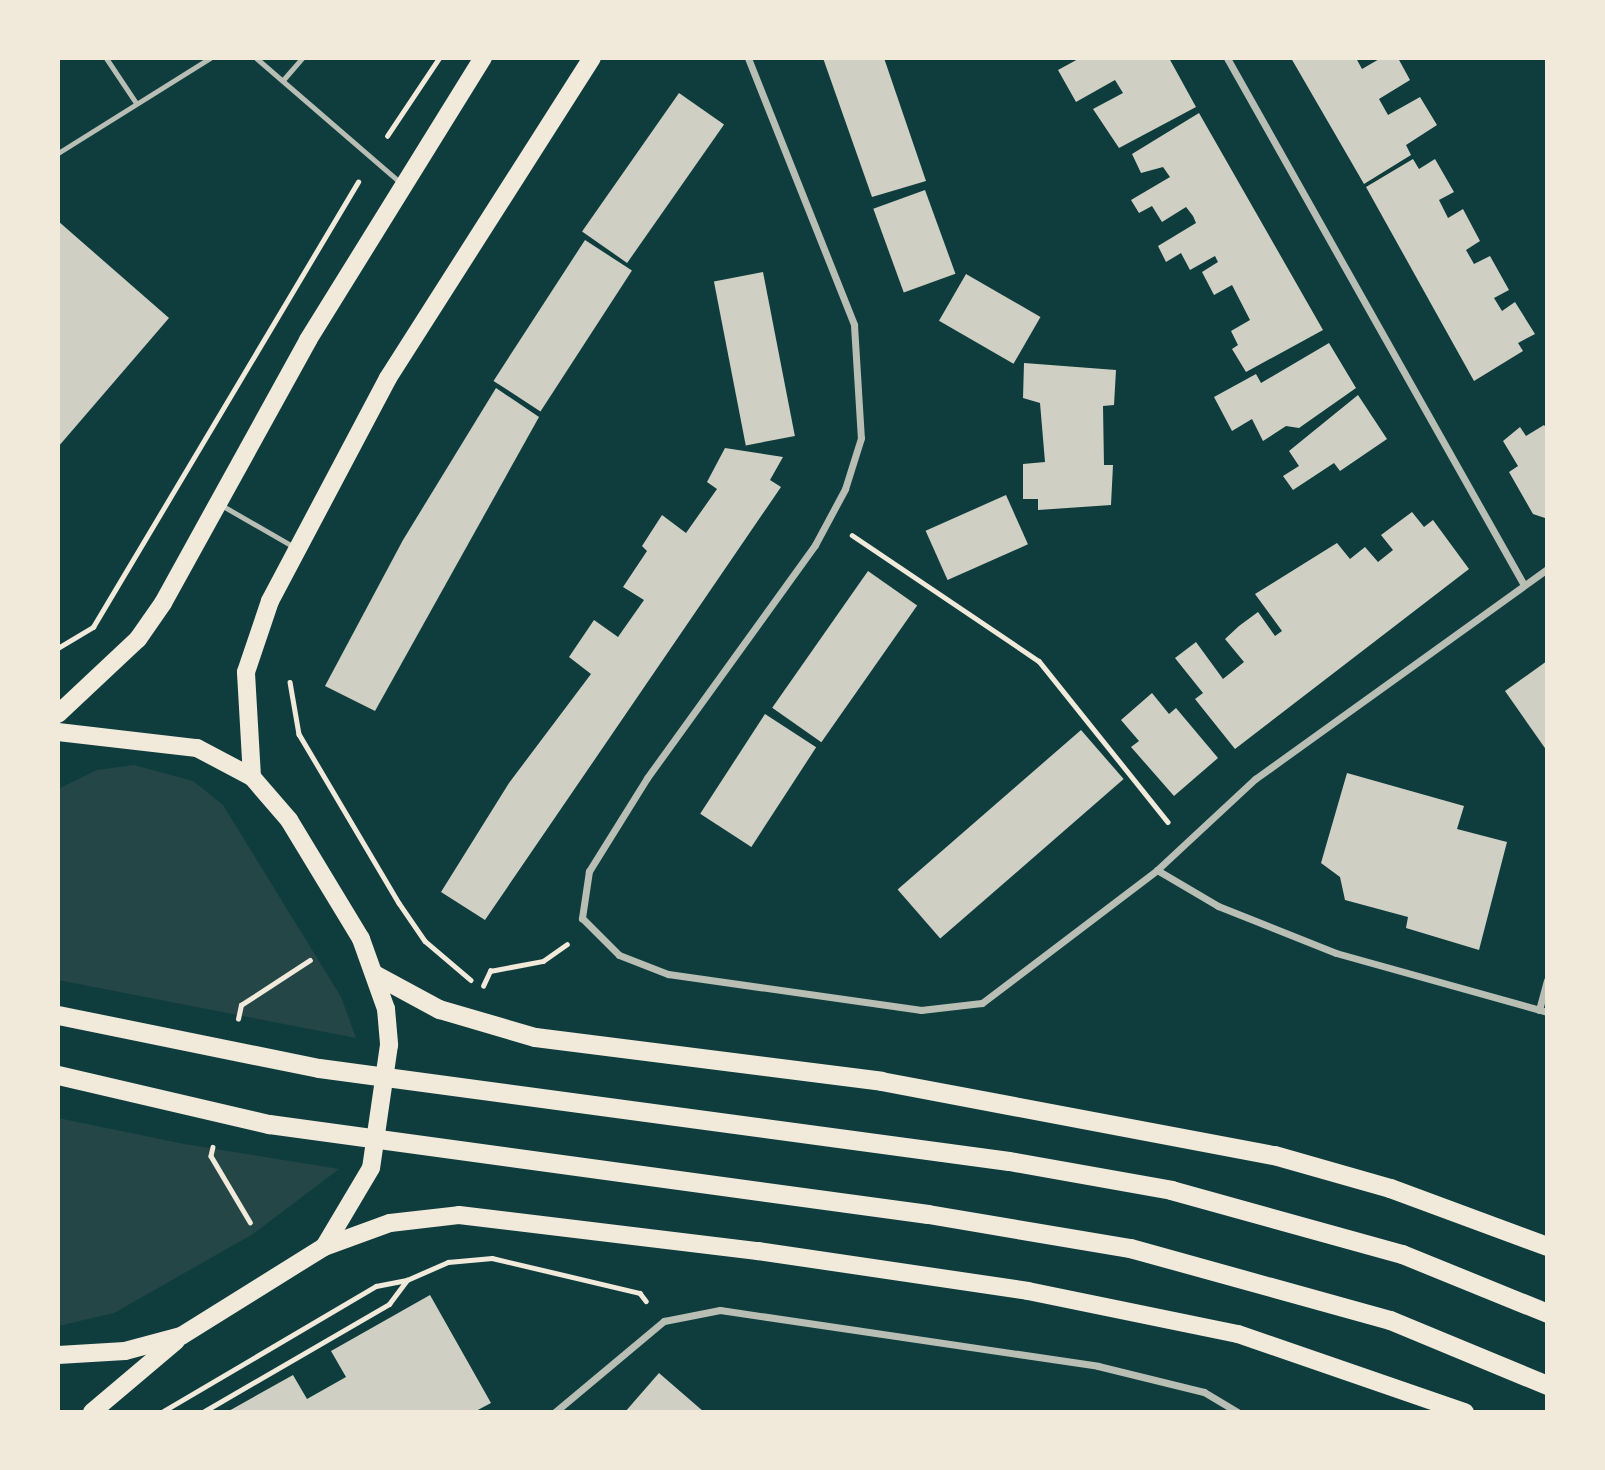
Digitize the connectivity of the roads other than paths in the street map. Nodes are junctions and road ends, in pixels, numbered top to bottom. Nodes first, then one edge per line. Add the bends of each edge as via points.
1 (106, 58) edge
2 (210, 58) edge
3 (256, 58) edge
4 (302, 58) edge
5 (483, 58) edge
6 (592, 58) edge
7 (748, 58) edge
8 (1227, 58) edge
9 (283, 80) junction
10 (135, 103) junction
11 (58, 153) edge
12 (401, 183) junction
13 (218, 504) junction
14 (295, 547) junction
15 (1547, 569) edge
16 (1524, 585) junction
17 (58, 714) edge
18 (58, 732) edge
19 (252, 776) junction
20 (1157, 870) junction
21 (376, 975) junction
22 (1547, 980) edge
23 (1543, 1011) edge
24 (58, 1015) edge
25 (58, 1075) edge
26 (1547, 1246) edge
27 (324, 1247) junction
28 (1547, 1313) edge
29 (181, 1336) junction
30 (58, 1356) edge
31 (1547, 1385) edge
32 (92, 1412) edge
33 (555, 1412) edge
34 (1237, 1412) edge
35 (1465, 1412) edge

1 - 10 lane
2 - 10 lane
3 - 9 lane
4 - 9 lane
5 - 12 main road
6 - 14 main road via 446,280
7 - 20 street via 854,324 863,425 831,520 612,830 582,891 582,918 619,955 668,974 921,1010 962,1008 1010,987
8 - 16 street
9 - 12 lane
10 - 11 lane
12 - 13 main road
13 - 14 lane
13 - 17 main road via 138,639
14 - 19 main road via 255,636 246,671
15 - 16 street
16 - 20 street via 1255,779
18 - 19 main road via 197,748
19 - 21 main road via 289,820
20 - 23 street via 1243,916 1381,968
21 - 26 highway via 439,1009 535,1037 881,1081 1181,1135 1340,1173
21 - 27 main road via 389,1045 385,1106 371,1168
22 - 23 street
24 - 28 highway via 319,1068 1009,1161 1171,1191 1402,1254
25 - 31 highway via 269,1124 928,1214 1130,1248 1390,1320
27 - 29 main road
27 - 35 main road via 390,1223 459,1215 785,1255 1138,1313 1307,1353
29 - 30 main road via 125,1351
29 - 32 main road
33 - 34 street via 664,1321 720,1310 1098,1366 1204,1392

